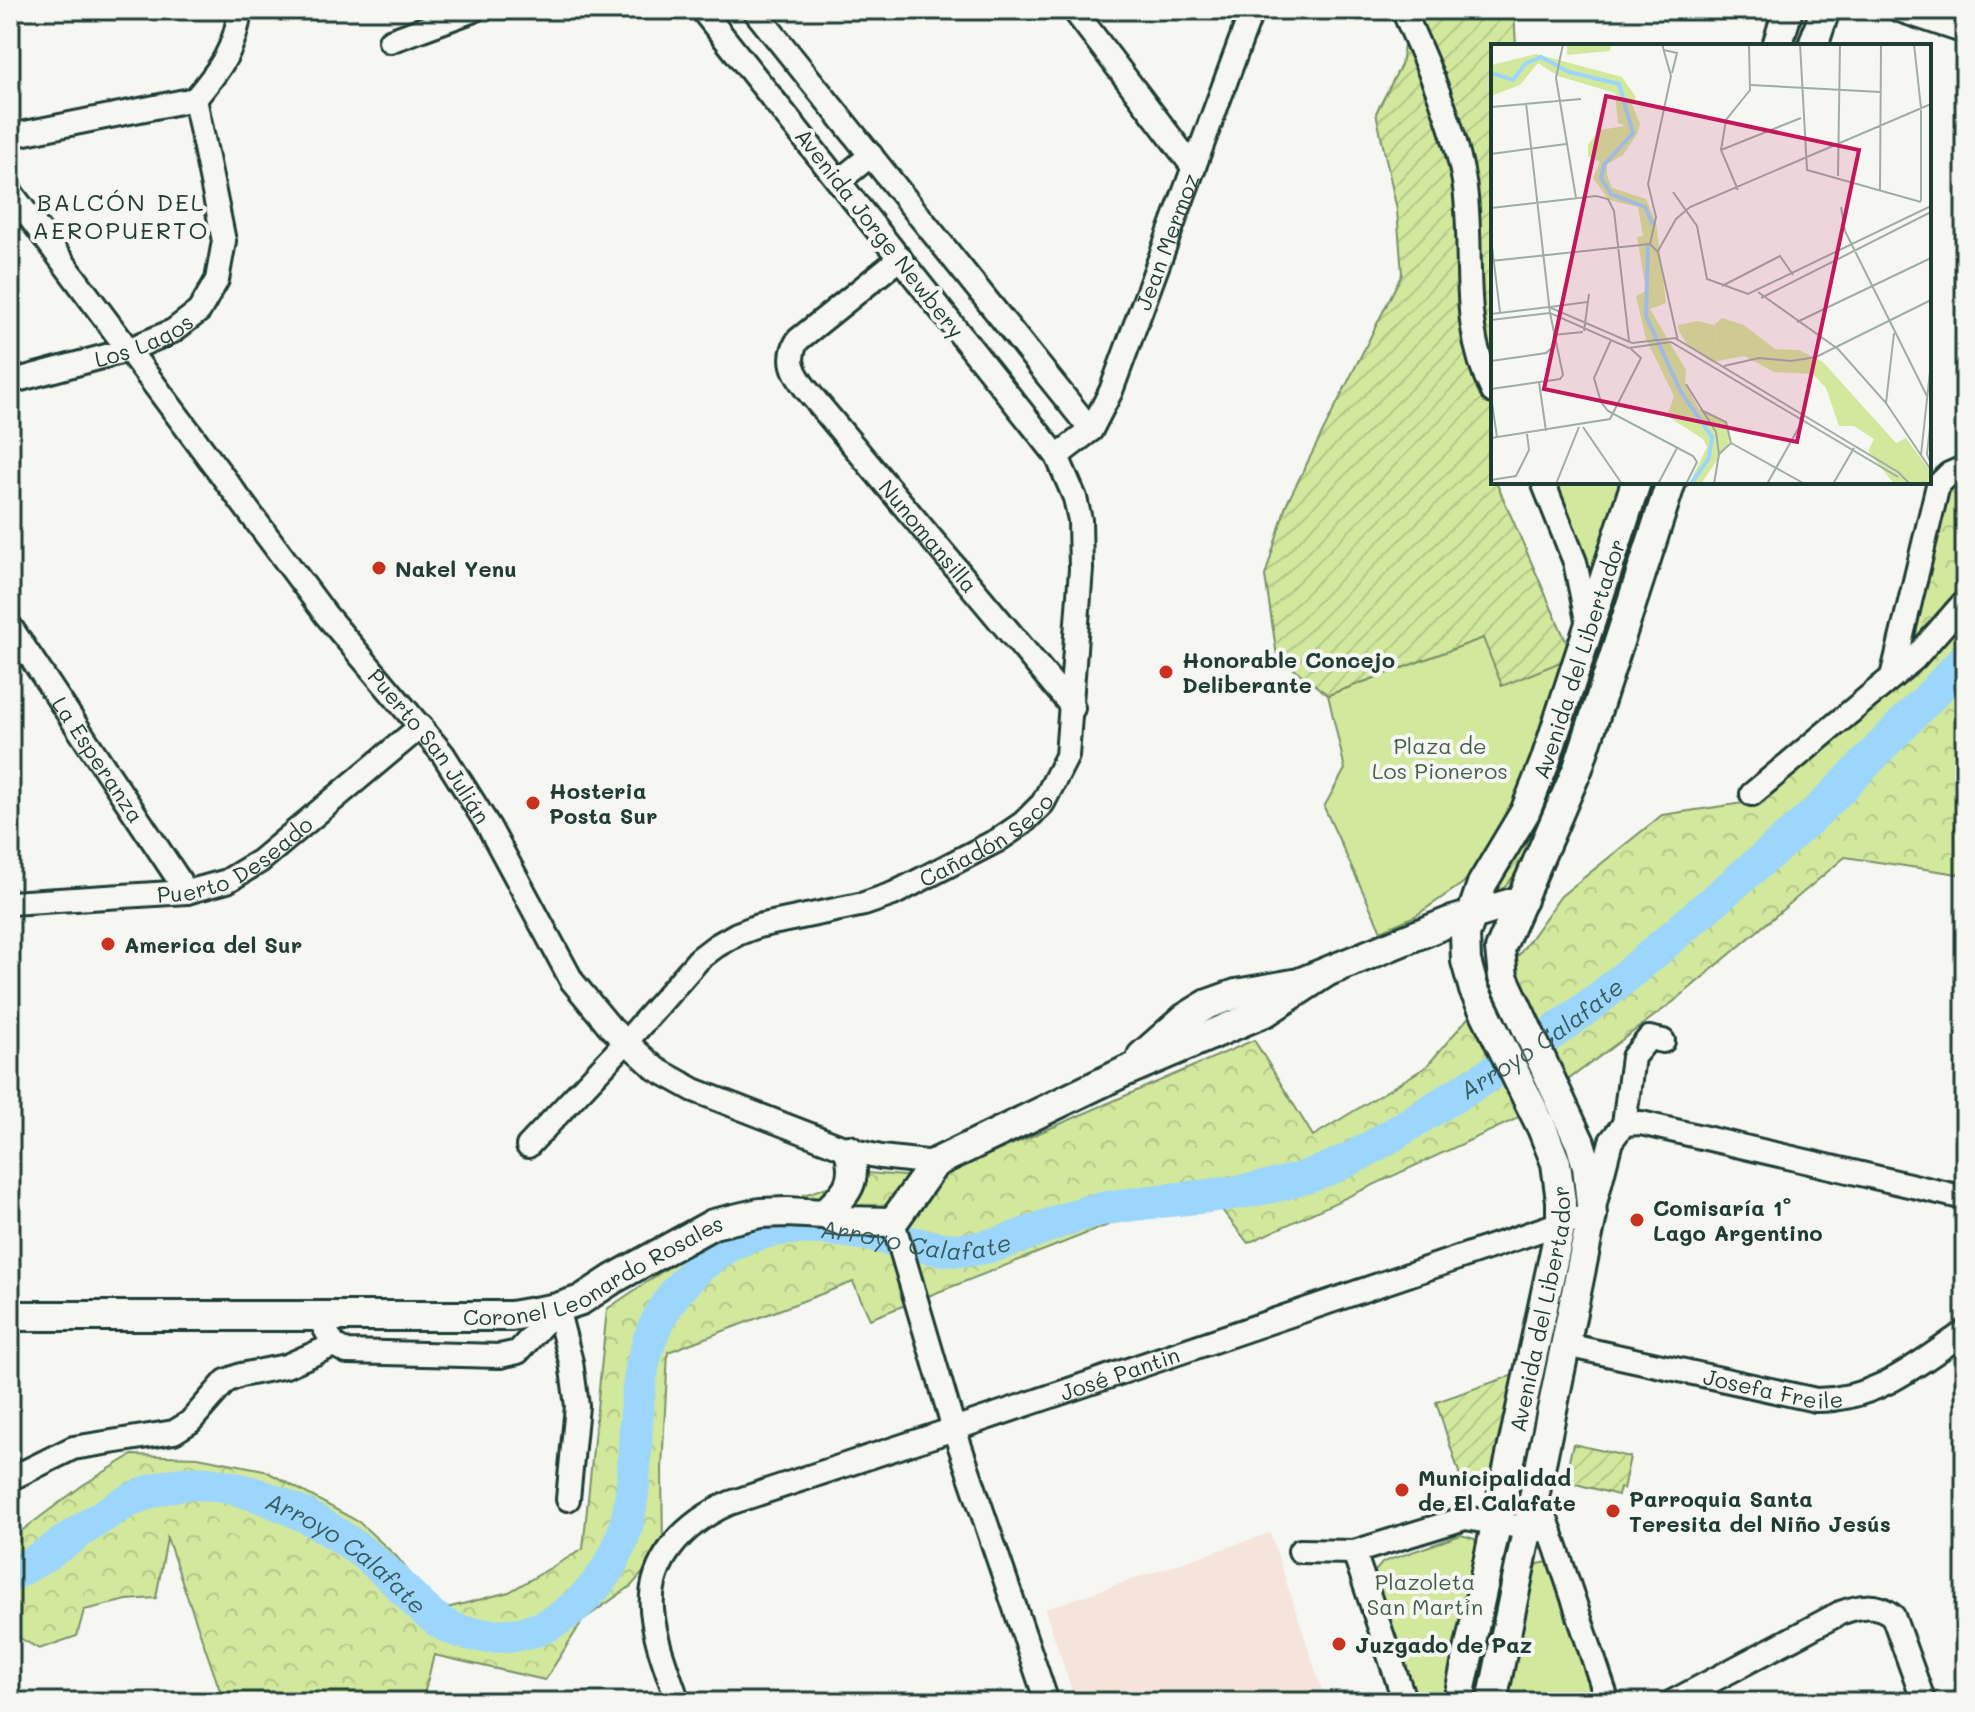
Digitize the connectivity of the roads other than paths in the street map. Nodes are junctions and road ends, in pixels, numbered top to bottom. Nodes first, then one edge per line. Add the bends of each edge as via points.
1 (240, 10) edge
2 (474, 10) edge
3 (702, 10) edge
4 (754, 10) edge
5 (1074, 10) edge
6 (1252, 10) edge
7 (1403, 10) edge
8 (1788, 10) edge
9 (1825, 10) edge
10 (1899, 10) edge
11 (1965, 32) edge
12 (390, 41) dead end
13 (1778, 44) edge
14 (1814, 44) edge
15 (195, 99) junction
16 (10, 136) edge
17 (871, 155) junction
18 (1194, 168) junction
19 (839, 181) junction
20 (10, 191) edge
21 (900, 258) junction
22 (128, 350) junction
23 (10, 382) edge
24 (1491, 387) edge
25 (1091, 430) junction
26 (1057, 456) junction
27 (1965, 467) edge
28 (1544, 484) edge
29 (1635, 484) edge
30 (1670, 484) edge
31 (1965, 601) edge
32 (10, 626) edge
33 (1588, 628) junction
34 (1892, 677) junction
35 (1073, 708) junction
36 (421, 726) junction
37 (1752, 794) dead end
38 (1492, 865) junction
39 (187, 892) junction
40 (1522, 900) junction
41 (10, 903) edge
42 (1470, 915) junction
43 (1418, 934) junction
44 (1466, 961) junction
45 (1663, 1041) dead end
46 (626, 1042) junction
47 (1624, 1124) junction
48 (528, 1146) dead end
49 (849, 1150) junction
50 (935, 1163) junction
51 (1965, 1198) edge
52 (824, 1214) junction
53 (1592, 1215) junction
54 (1561, 1223) junction
55 (895, 1229) junction
56 (557, 1308) junction
57 (10, 1316) edge
58 (318, 1316) junction
59 (1965, 1332) edge
60 (334, 1345) junction
61 (1566, 1345) junction
62 (954, 1429) junction
63 (10, 1479) edge
64 (568, 1499) dead end
65 (1498, 1524) junction
66 (1540, 1530) junction
67 (1300, 1551) dead end
68 (1354, 1552) junction
69 (1678, 1701) edge
70 (678, 1702) edge
71 (1047, 1702) edge
72 (1405, 1702) edge
73 (1458, 1702) edge
74 (1492, 1702) edge
75 (1608, 1702) edge
76 (1924, 1702) edge

1 - 15 street via 237,34 223,66
2 - 12 street
3 - 19 street, Avenida Jorge Newbery
4 - 17 street, Avenida Jorge Newbery
5 - 18 street
6 - 18 street, Jean Mermoz
7 - 24 street via 1458,151 1467,210 1470,319
8 - 13 main road
9 - 14 main road
10 - 11 street
15 - 16 street
15 - 22 street, Los Lagos via 224,241 217,280 199,311 173,331
17 - 19 street
17 - 25 street, Avenida Jorge Newbery
18 - 25 street, Jean Mermoz via 1116,378
19 - 21 street, Avenida Jorge Newbery
20 - 22 street, Puerto San Julián
21 - 26 street, Avenida Jorge Newbery
21 - 35 street, Nunomansilla via 806,332 792,349 793,368
22 - 23 street, Los Lagos
22 - 36 street, Puerto San Julián via 326,615
25 - 26 street, Jean Mermoz
26 - 35 street, Cañadón Seco via 1075,498 1081,542
27 - 34 street via 1938,485
28 - 33 street via 1575,562
29 - 33 main road, Avenida del Libertador
30 - 40 main road, Avenida del Libertador via 1578,768
31 - 34 street
32 - 39 street, La Esperanza
33 - 38 main road, Avenida del Libertador via 1535,788
34 - 37 street
35 - 46 street, Cañadón Seco via 1062,770 1043,803 1023,823 893,894 737,934 699,959
36 - 39 street, Puerto Deseado via 244,872
36 - 46 street, Puerto San Julián via 474,801 572,981
38 - 42 main road, Avenida del Libertador
38 - 43 main road
39 - 41 street, Puerto Deseado
40 - 42 main road
40 - 53 main road, Avenida del Libertador via 1500,949 1503,977 1587,1166
42 - 43 main road
42 - 44 main road, Avenida del Libertador
43 - 44 main road via 1436,939
43 - 50 main road via 1325,973 1267,1011 1124,1072
44 - 54 main road, Avenida del Libertador via 1474,990 1542,1128 1560,1178
45 - 47 street via 1649,1038 1633,1057
46 - 48 street, Cañadón Seco
46 - 49 street, Puerto San Julián via 656,1069 694,1090
47 - 51 street via 1641,1123
47 - 53 street via 1611,1141
49 - 50 street, Puerto San Julián
49 - 52 main road via 854,1168 845,1195
50 - 55 main road
52 - 55 main road, Coronel Leonardo Rosales
52 - 56 main road, Coronel Leonardo Rosales via 760,1213 713,1224 581,1300
53 - 54 street, José Pantin
53 - 61 main road, Avenida del Libertador
54 - 62 street, José Pantin
54 - 65 main road, Avenida del Libertador
55 - 62 street
56 - 58 main road, Coronel Leonardo Rosales via 511,1316
56 - 60 street via 518,1352 500,1356 347,1352
56 - 64 street via 577,1406
57 - 58 main road, Coronel Leonardo Rosales
58 - 60 street
59 - 61 street, Josefa Freile via 1888,1383 1841,1400 1816,1400
60 - 63 street via 286,1366 226,1381 190,1422 174,1432 73,1448
61 - 66 main road, Avenida del Libertador via 1536,1490
62 - 70 street, José Pantin via 730,1503 688,1527 656,1575 652,1616
62 - 71 street
65 - 66 street
65 - 68 street via 1456,1519
65 - 73 main road, Avenida del Libertador
66 - 74 main road, Avenida del Libertador
66 - 75 street
67 - 68 street
68 - 72 street
69 - 76 street via 1840,1613 1874,1606 1893,1616

